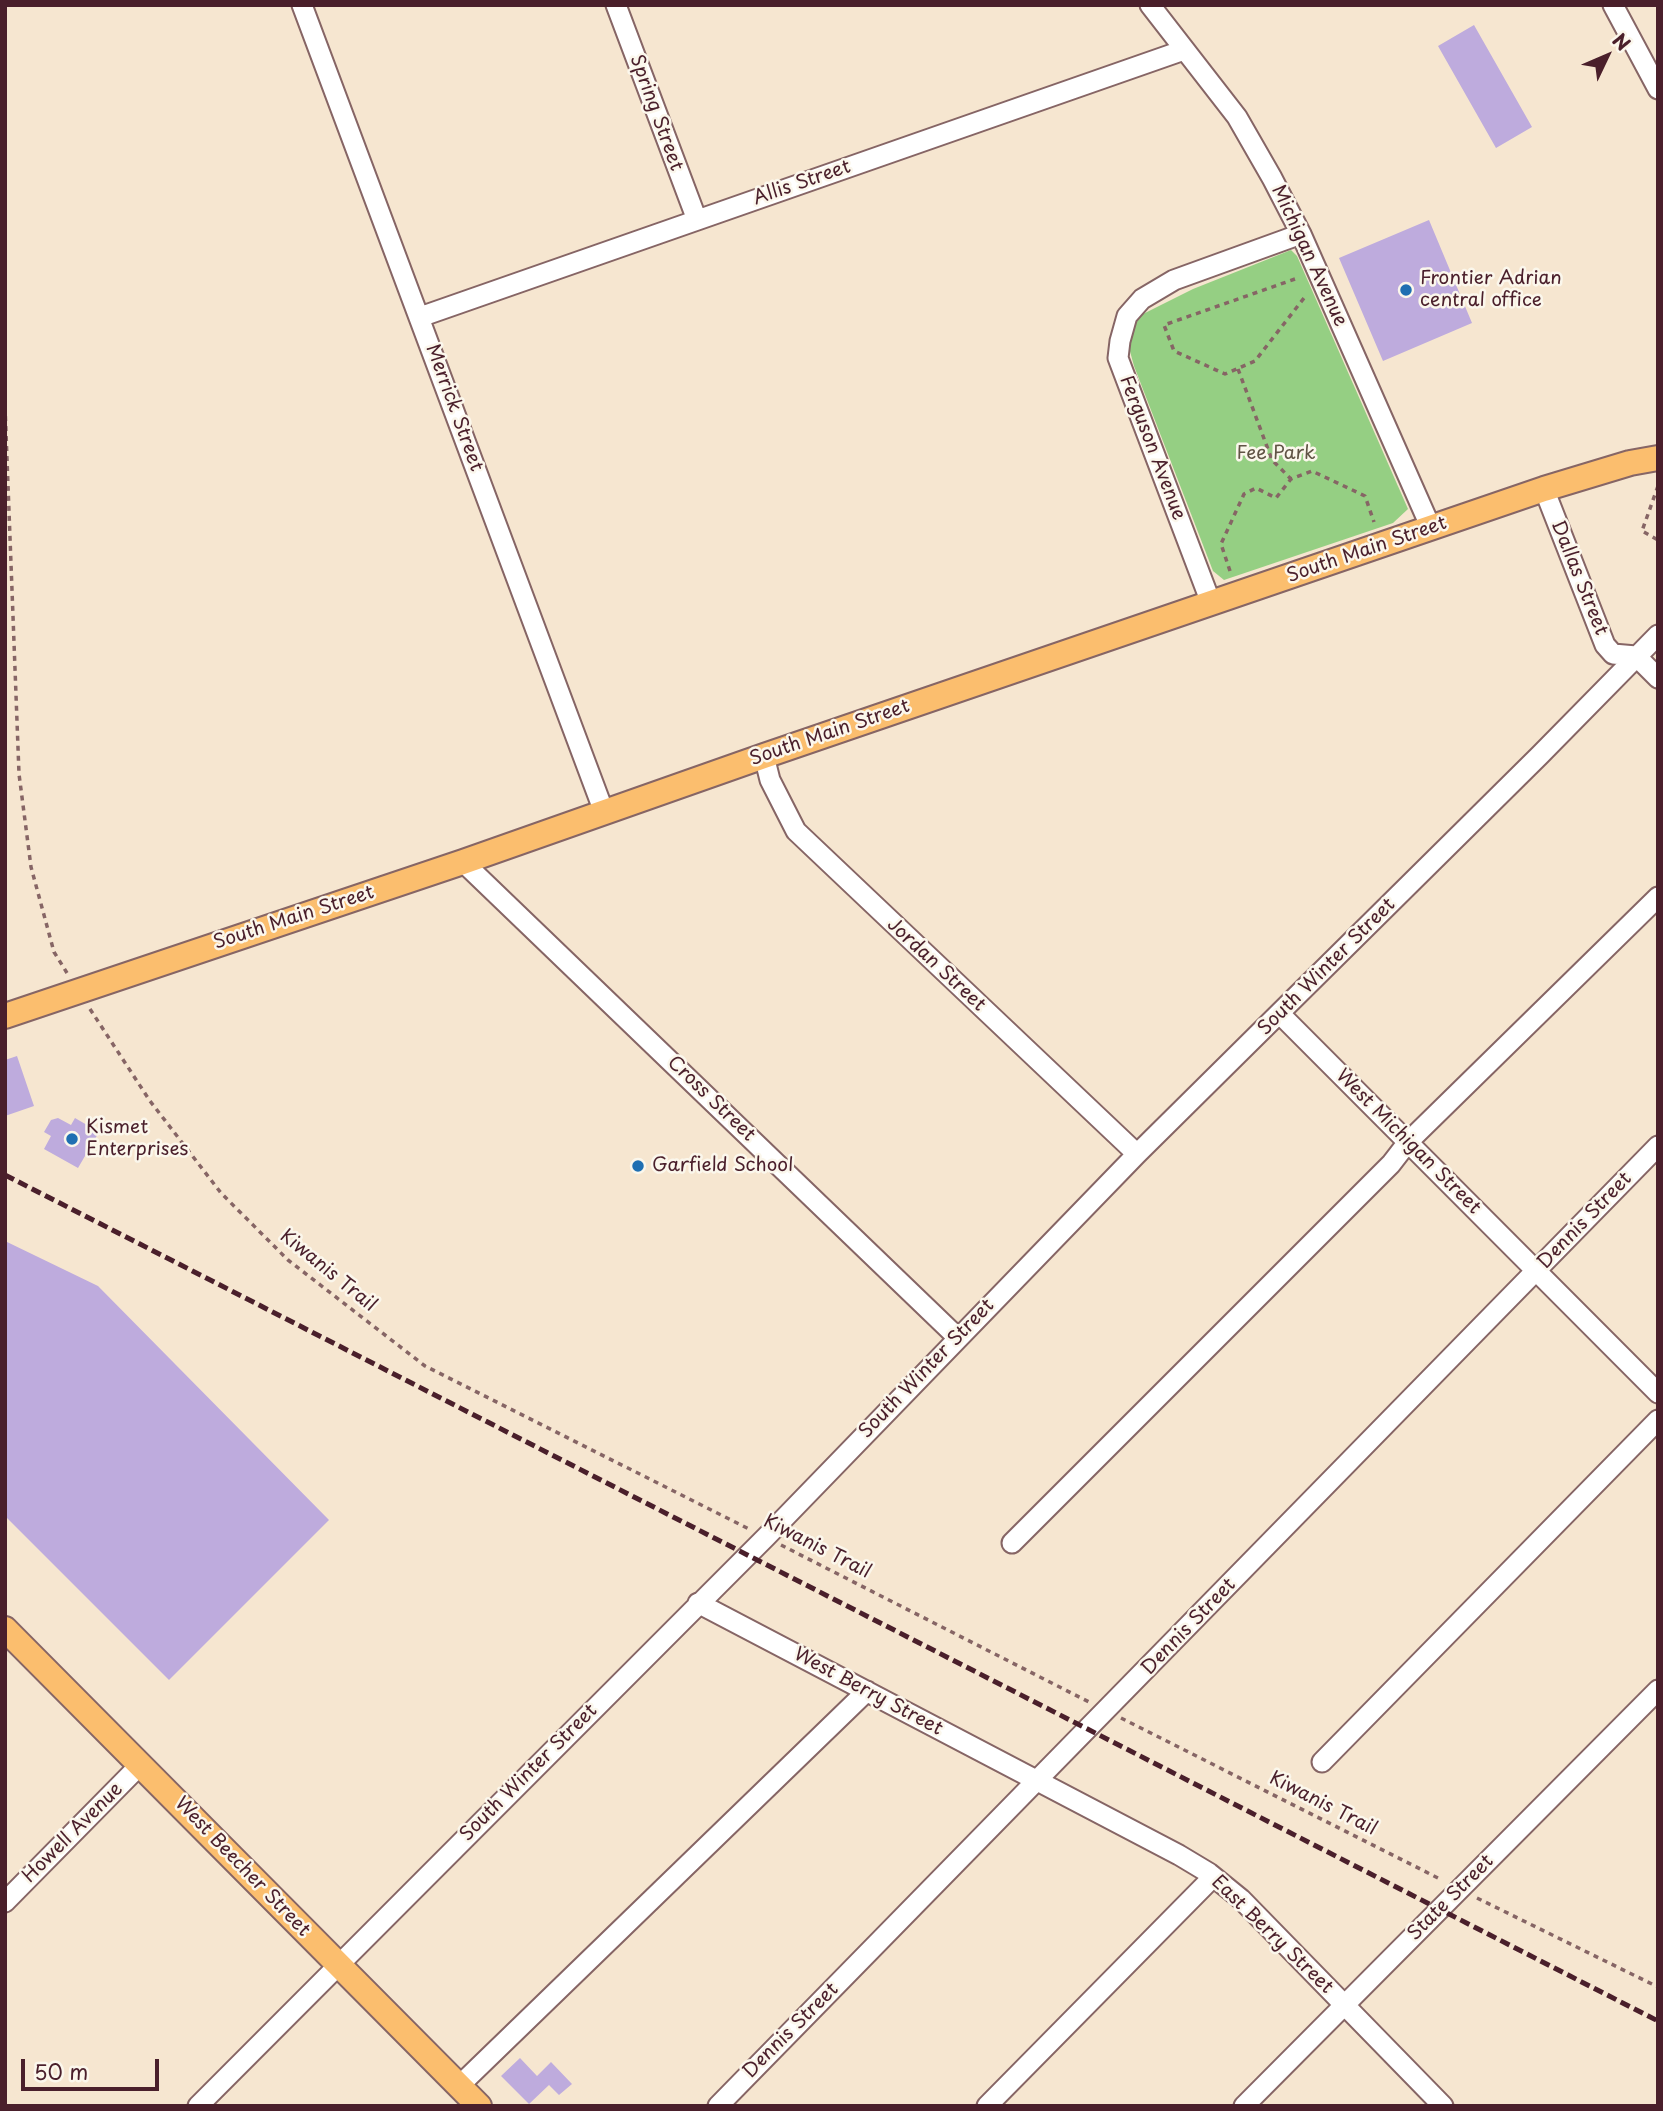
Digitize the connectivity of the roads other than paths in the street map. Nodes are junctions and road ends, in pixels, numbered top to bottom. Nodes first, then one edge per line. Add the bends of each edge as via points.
1 (302, 5) edge
2 (616, 5) edge
3 (1150, 5) edge
4 (1613, 5) edge
5 (1184, 50) junction
6 (1658, 89) edge
7 (697, 220) junction
8 (1301, 234) junction
9 (420, 317) junction
10 (1658, 458) edge
11 (1544, 489) junction
12 (1431, 528) junction
13 (1211, 603) junction
14 (1658, 635) edge
15 (1636, 656) junction
16 (1658, 678) edge
17 (764, 756) junction
18 (604, 812) junction
19 (463, 862) junction
20 (1658, 897) edge
21 (1280, 1014) junction
22 (5, 1016) edge
23 (1408, 1142) junction
24 (1658, 1146) edge
25 (1137, 1154) junction
26 (1536, 1271) junction
27 (957, 1337) junction
28 (1658, 1393) edge
29 (1658, 1420) edge
30 (1012, 1543) dead end
31 (698, 1603) junction
32 (5, 1629) edge
33 (1658, 1689) edge
34 (867, 1691) junction
35 (1322, 1762) dead end
36 (141, 1764) junction
37 (1038, 1781) junction
38 (1213, 1877) junction
39 (5, 1902) edge
40 (338, 1965) junction
41 (1343, 2005) junction
42 (459, 2086) junction
43 (198, 2106) edge
44 (479, 2106) edge
45 (718, 2106) edge
46 (988, 2106) edge
47 (1244, 2106) edge
48 (1443, 2106) edge

1 - 9 street, Merrick Street
2 - 7 street, Spring Street
3 - 5 street, Michigan Avenue
4 - 6 street
5 - 7 street, Allis Street
5 - 8 street, Michigan Avenue via 1237,117
7 - 9 street, Allis Street
8 - 12 street, Michigan Avenue
8 - 13 street, Ferguson Avenue via 1174,280 1134,308 1120,341 1118,358
9 - 18 street, Merrick Street
10 - 11 main road, South Main Street
11 - 12 main road, South Main Street
11 - 15 street, Dallas Street via 1605,645 1613,654
12 - 13 main road, South Main Street
13 - 17 main road, South Main Street
14 - 15 street, South Winter Street
15 - 16 street, Dallas Street
15 - 21 street, South Winter Street
17 - 18 main road, South Main Street
17 - 25 street, Jordan Street via 770,780 796,831
18 - 19 main road, South Main Street
19 - 22 main road, South Main Street
19 - 27 street, Cross Street
20 - 23 street
21 - 23 street, West Michigan Street
21 - 25 street, South Winter Street
23 - 26 street, West Michigan Street
23 - 30 street
24 - 26 street, Dennis Street
25 - 27 street, South Winter Street
26 - 28 street, West Michigan Street
26 - 37 street, Dennis Street
27 - 31 street, South Winter Street
29 - 35 street
31 - 34 street, West Berry Street
31 - 40 street, South Winter Street
32 - 36 main road, West Beecher Street
33 - 41 street, State Street
34 - 37 street, West Berry Street
34 - 42 street
36 - 39 street, Howell Avenue
36 - 40 main road, West Beecher Street
37 - 38 street, East Berry Street
37 - 45 street, Dennis Street
38 - 41 street, East Berry Street via 1241,1899
38 - 46 street
40 - 42 main road, West Beecher Street
40 - 43 street, South Winter Street
41 - 47 street, State Street
41 - 48 street, East Berry Street
42 - 44 main road, West Beecher Street

